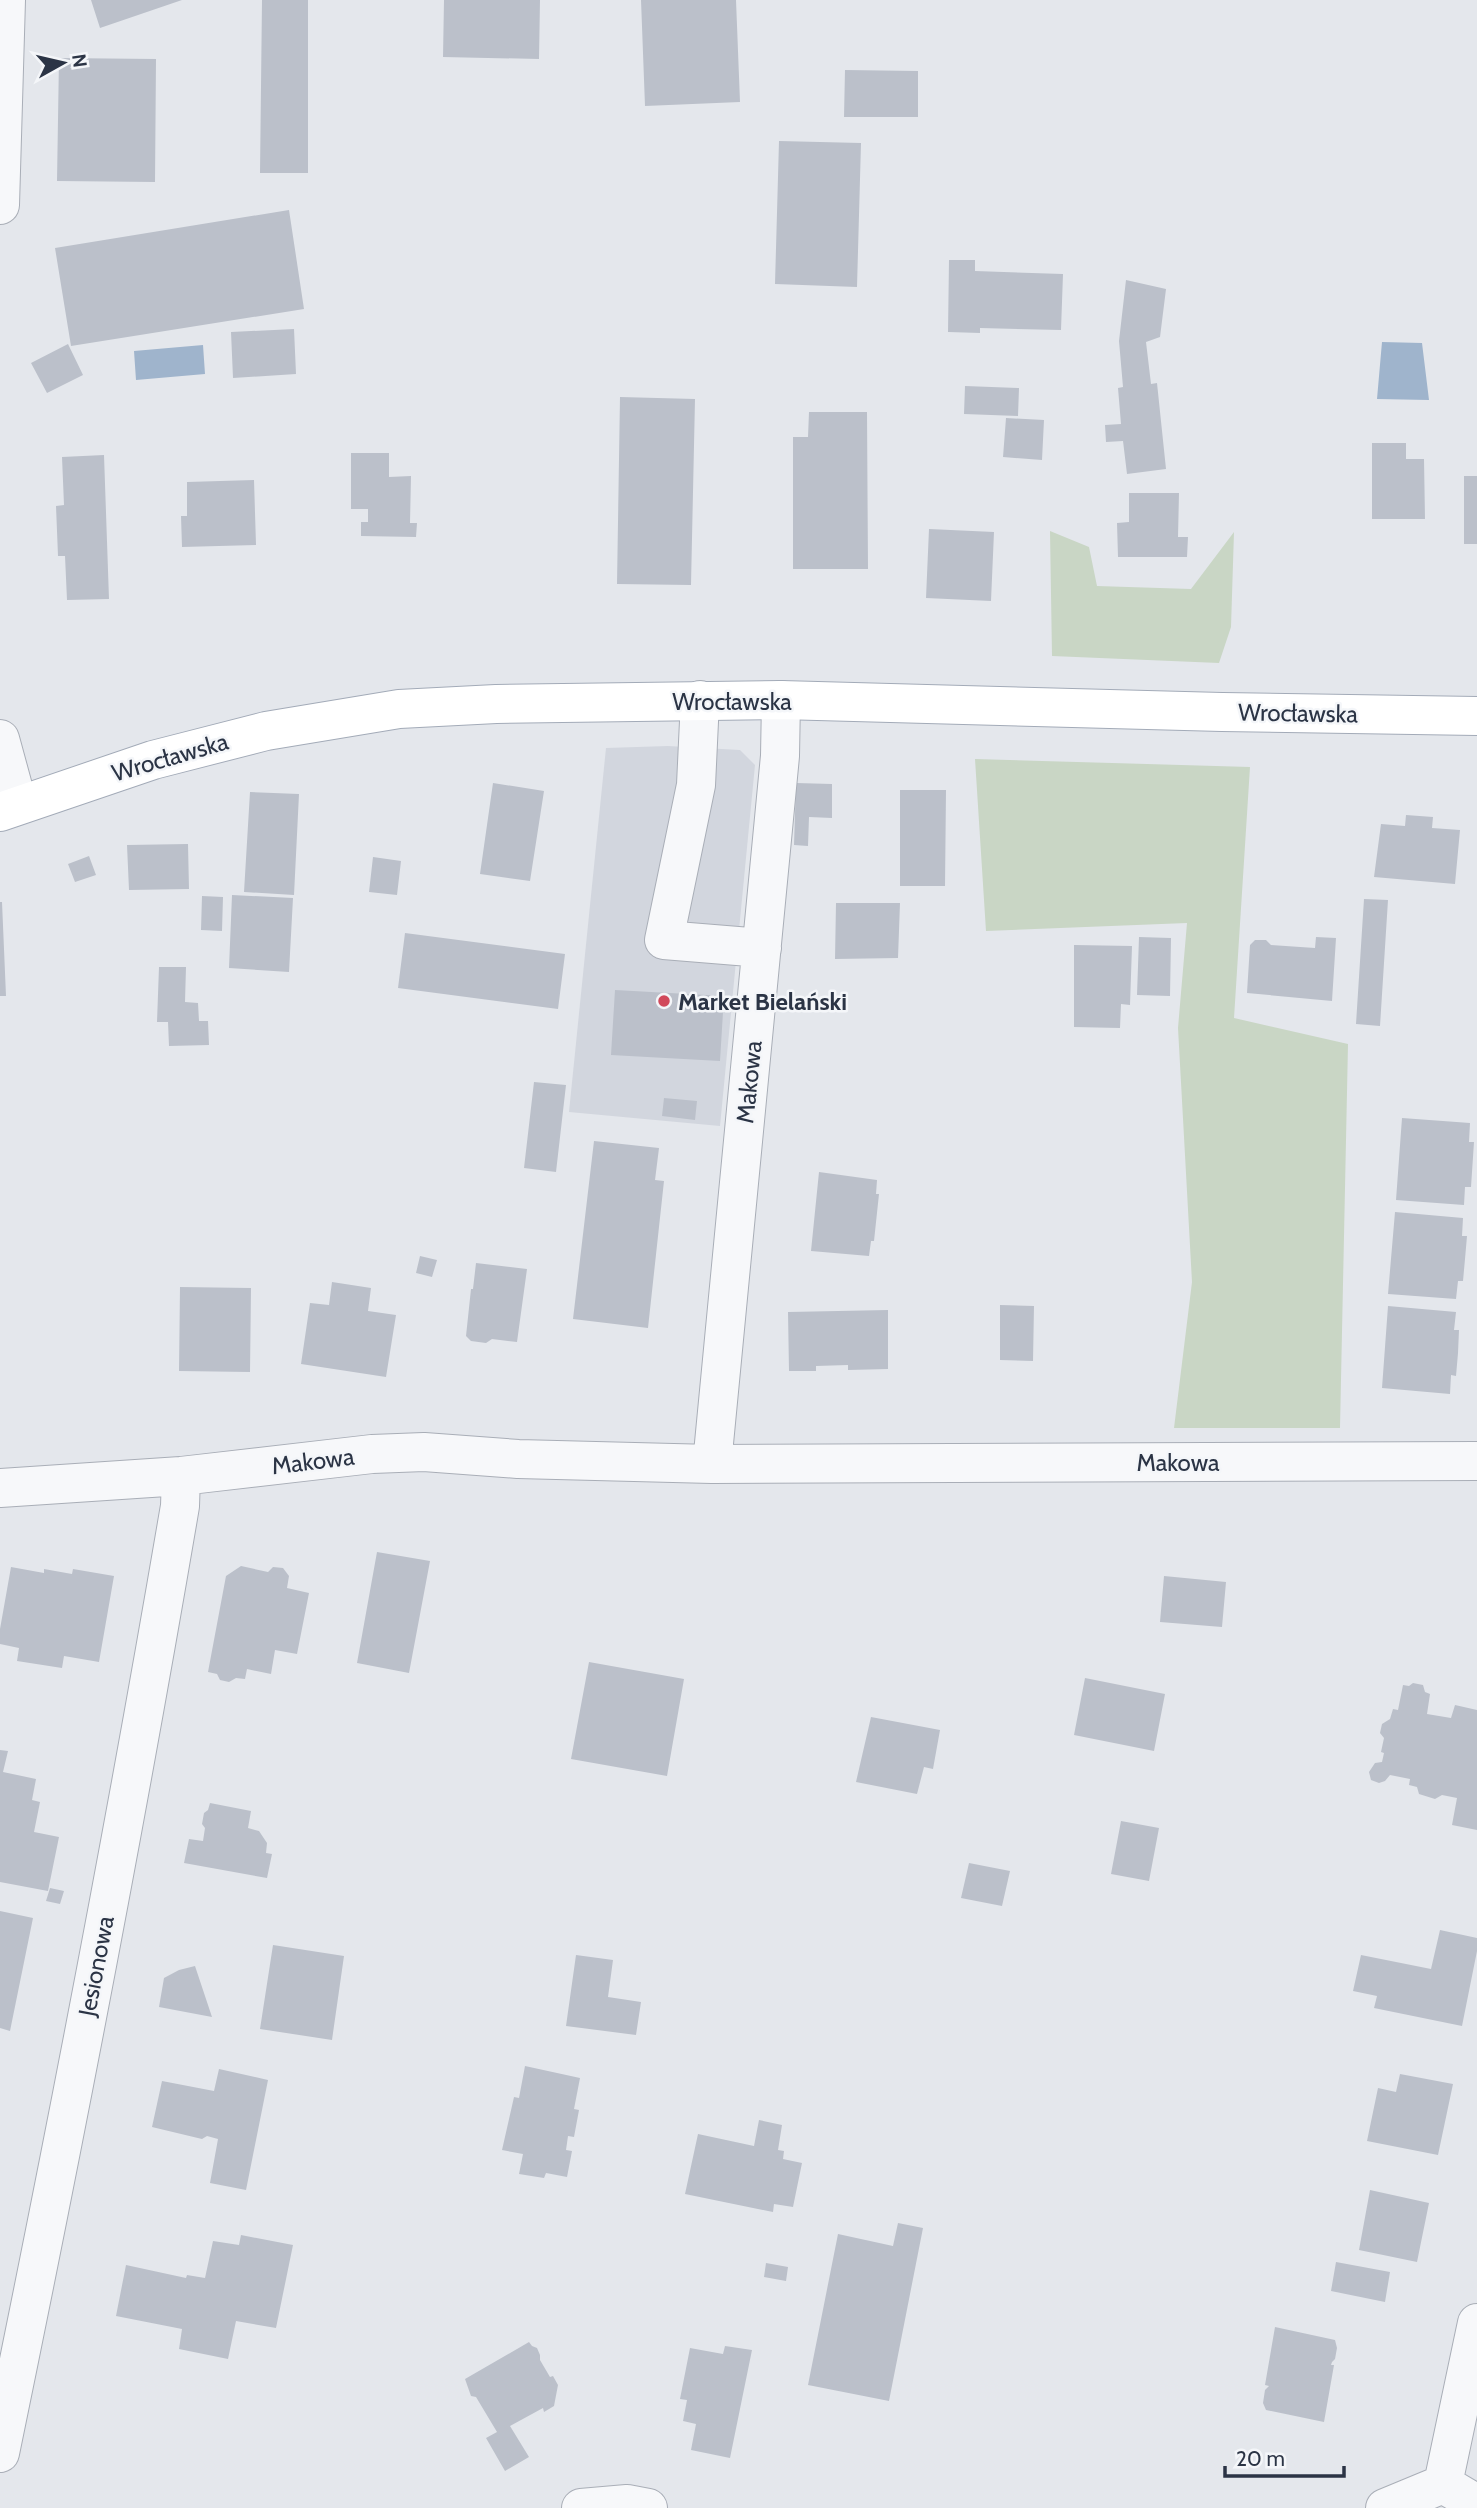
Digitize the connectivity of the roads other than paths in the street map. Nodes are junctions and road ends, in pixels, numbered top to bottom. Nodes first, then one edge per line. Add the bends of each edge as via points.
1 (6, 0) edge
2 (0, 205) edge
3 (700, 700) junction
4 (781, 700) junction
5 (1477, 716) edge
6 (0, 739) edge
7 (9, 808) edge
8 (762, 948) junction
9 (1477, 1461) edge
10 (712, 1464) junction
11 (181, 1476) junction
12 (0, 1488) edge
13 (1477, 2323) edge
14 (0, 2453) edge
15 (1443, 2484) junction
16 (1477, 2504) edge
17 (581, 2508) edge
18 (648, 2508) edge
19 (1385, 2508) edge

1 - 2 street
3 - 4 main road, Wrocławska
3 - 7 main road, Wrocławska via 399,709 266,731 153,760
3 - 8 street via 696,785 664,940
4 - 5 main road, Wrocławska
4 - 8 street, Makowa
6 - 7 street
8 - 10 street, Makowa
9 - 10 street, Makowa
10 - 11 street, Makowa via 424,1452
11 - 12 street, Makowa
11 - 14 street, Jesionowa via 180,1506 144,1714
13 - 15 street
15 - 16 street
15 - 19 street
17 - 18 street via 627,2504

